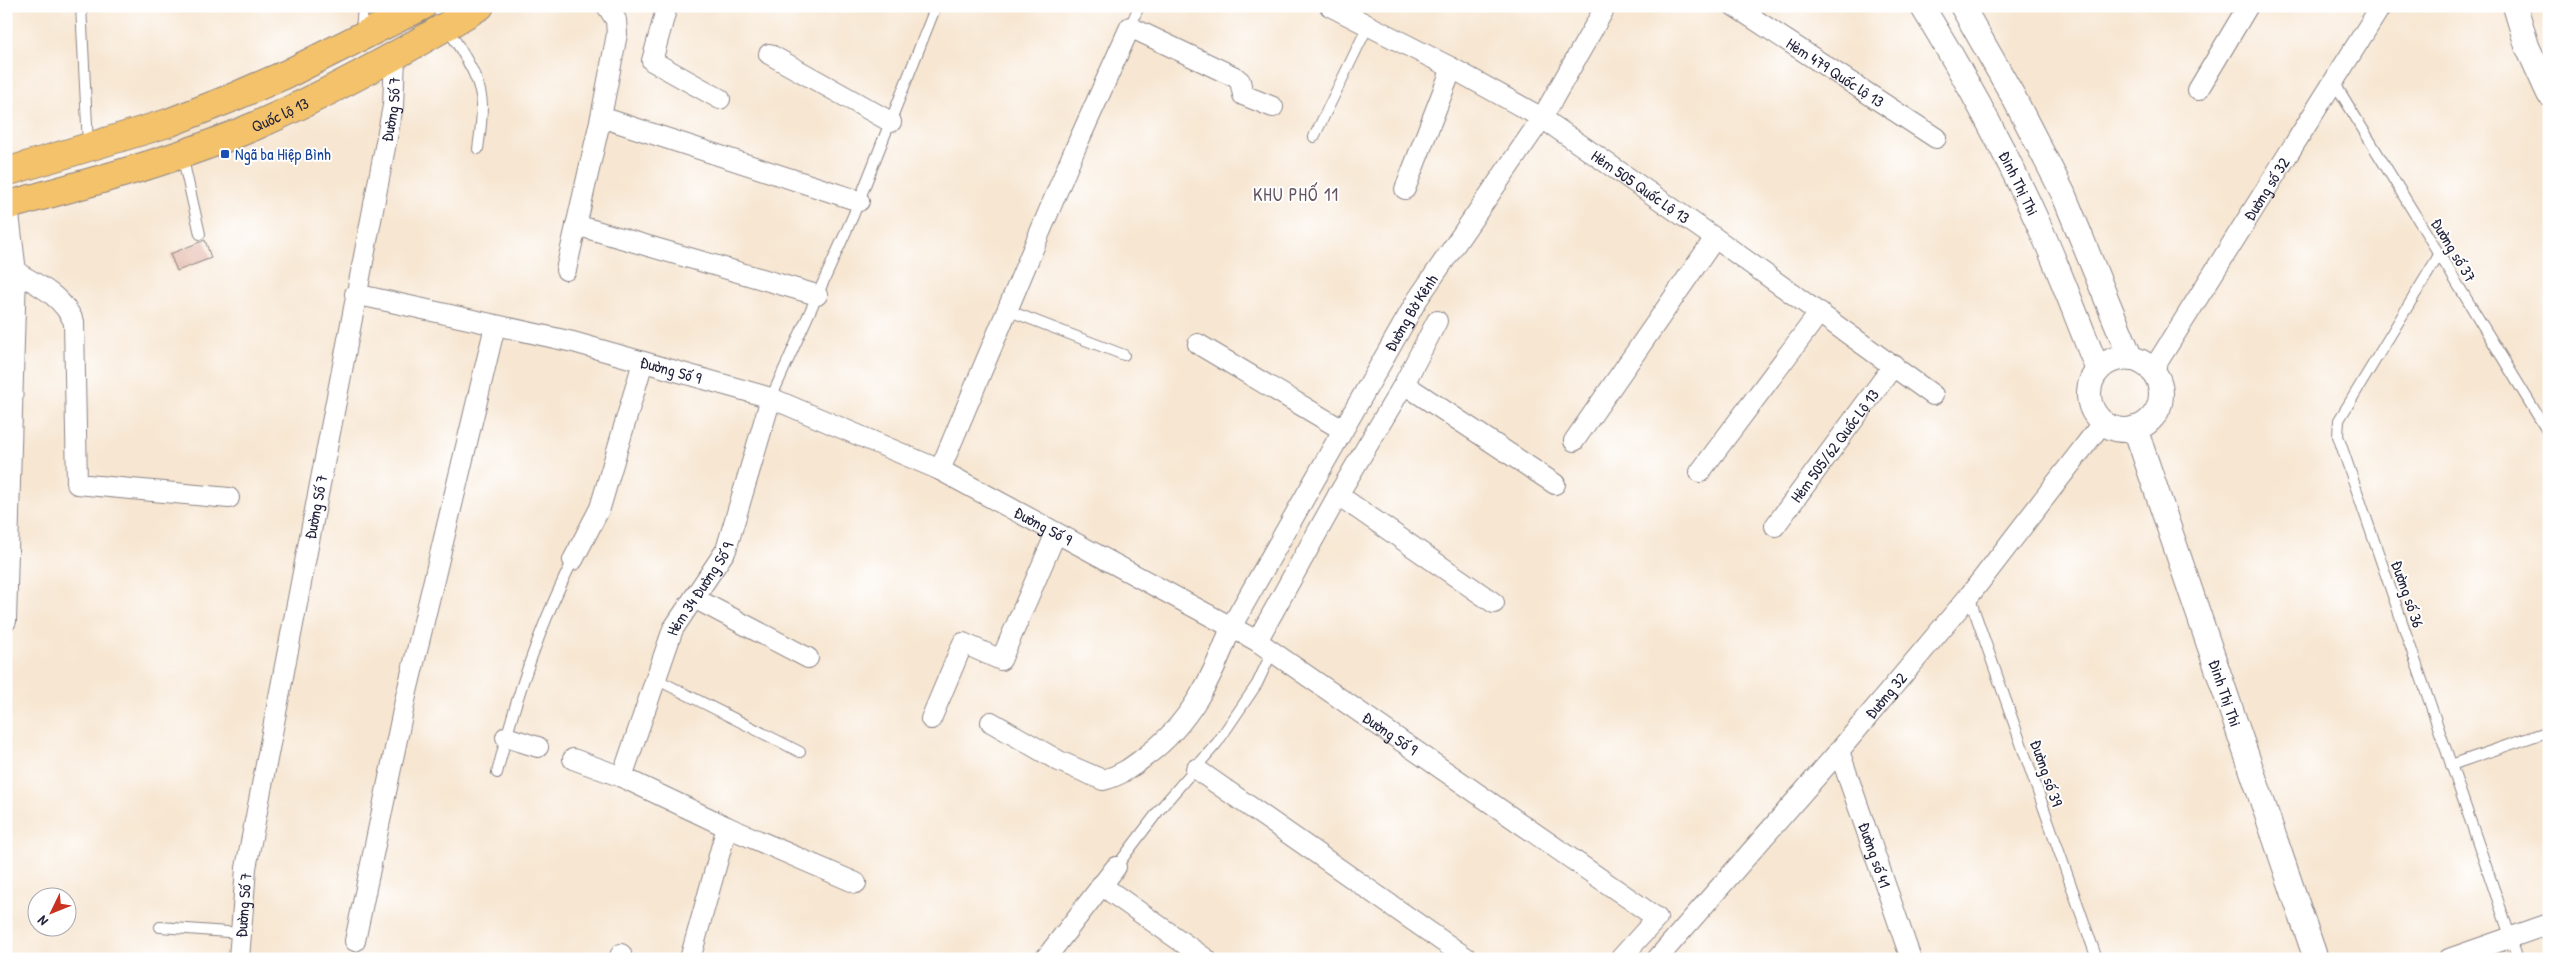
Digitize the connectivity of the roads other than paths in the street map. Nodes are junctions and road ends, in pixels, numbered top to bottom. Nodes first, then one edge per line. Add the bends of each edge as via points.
1 (81, 6) edge
2 (363, 6) edge
3 (422, 6) edge
4 (480, 6) edge
5 (607, 6) edge
6 (667, 6) edge
7 (936, 6) edge
8 (1139, 6) edge
9 (1330, 6) edge
10 (1606, 6) edge
11 (1734, 6) edge
12 (1922, 6) edge
13 (1962, 6) edge
14 (2248, 6) edge
15 (2381, 6) edge
16 (2515, 6) edge
17 (1755, 11) edge
18 (447, 26) junction
19 (1368, 26) junction
20 (1130, 27) junction
21 (361, 38) junction
22 (768, 54) dead end
23 (395, 57) junction
24 (1452, 68) junction
25 (2334, 82) junction
26 (2198, 90) dead end
27 (2549, 94) edge
28 (720, 99) dead end
29 (1272, 107) dead end
30 (600, 117) junction
31 (1542, 118) junction
32 (891, 122) junction
33 (1314, 137) dead end
34 (1936, 138) dead end
35 (88, 148) junction
36 (478, 149) dead end
37 (182, 154) junction
38 (6, 172) edge
39 (1405, 189) dead end
40 (858, 202) junction
41 (7, 206) edge
42 (576, 225) junction
43 (200, 234) dead end
44 (1715, 238) junction
45 (2440, 255) junction
46 (566, 270) dead end
47 (16, 272) junction
48 (355, 294) junction
49 (817, 295) junction
50 (1008, 310) junction
51 (1820, 312) junction
52 (1438, 321) dead end
53 (495, 326) junction
54 (1198, 344) dead end
55 (1124, 355) dead end
56 (2131, 359) junction
57 (643, 362) junction
58 (1894, 365) junction
59 (2098, 370) junction
60 (2152, 371) junction
61 (1404, 384) junction
62 (1933, 395) dead end
63 (771, 398) junction
64 (2103, 422) junction
65 (2135, 428) junction
66 (1341, 429) junction
67 (2549, 434) edge
68 (1574, 441) dead end
69 (940, 470) junction
70 (1700, 472) dead end
71 (1555, 484) dead end
72 (1338, 494) junction
73 (229, 498) dead end
74 (1775, 526) dead end
75 (1056, 533) junction
76 (573, 560) joint
77 (1969, 596) junction
78 (694, 598) junction
79 (1494, 603) dead end
80 (6, 620) edge
81 (1231, 627) junction
82 (1264, 647) junction
83 (808, 658) dead end
84 (656, 679) junction
85 (932, 719) dead end
86 (991, 722) dead end
87 (2549, 732) edge
88 (506, 737) junction
89 (538, 747) dead end
90 (1839, 751) junction
91 (800, 752) dead end
92 (573, 759) dead end
93 (2451, 765) junction
94 (1196, 769) junction
95 (497, 773) dead end
96 (622, 777) junction
97 (727, 826) junction
98 (1116, 866) joint
99 (856, 883) dead end
100 (1102, 885) junction
101 (2549, 924) edge
102 (160, 927) dead end
103 (241, 933) junction
104 (2511, 937) junction
105 (355, 941) dead end
106 (239, 959) edge
107 (690, 959) edge
108 (1045, 959) edge
109 (1206, 959) edge
110 (1468, 959) edge
111 (1620, 959) edge
112 (1657, 959) edge
113 (1911, 959) edge
114 (2097, 959) edge
115 (2316, 959) edge
116 (2449, 959) edge
117 (2518, 959) edge

1 - 35 lane
2 - 21 lane
3 - 21 highway, Quốc lộ 13
4 - 18 highway, Quốc lộ 13
5 - 30 street via 616,20 617,34
6 - 28 street via 652,61
7 - 32 lane
8 - 20 lane
9 - 19 street, Hẻm 505 Quốc Lộ 13
10 - 31 street, Đường Bờ Kênh
11 - 17 street, Hẻm 479 Quốc lộ 13
12 - 59 street, Đinh Thị Thi via 2019,184
13 - 56 street via 2063,193
14 - 26 street
15 - 25 street, Đường số 32
16 - 27 street via 2527,46
17 - 34 street, Hẻm 479 Quốc lộ 13
18 - 23 highway, Quốc lộ 13
18 - 36 lane via 479,88 482,104
19 - 24 street, Hẻm 505 Quốc Lộ 13
19 - 33 lane
20 - 29 street via 1235,77 1240,81 1243,94
20 - 50 street via 1074,149
21 - 35 highway, Quốc lộ 13 via 229,99 168,123
22 - 32 street
23 - 37 highway, Quốc lộ 13 via 255,126
23 - 48 street, Đường Số 7 via 393,106
24 - 31 street, Hẻm 505 Quốc Lộ 13
24 - 39 street
25 - 45 lane, Đường số 37
25 - 60 street, Đường số 32
30 - 40 street
30 - 42 street
31 - 44 street, Hẻm 505 Quốc Lộ 13
31 - 66 street, Đường Bờ Kênh via 1417,300
32 - 40 lane
35 - 38 highway, Quốc lộ 13
37 - 41 highway, Quốc lộ 13
37 - 43 lane
40 - 49 lane
41 - 47 street
42 - 46 street
42 - 49 street
44 - 51 street, Hẻm 505 Quốc Lộ 13
44 - 68 street
45 - 67 lane, Đường số 37
45 - 93 lane, Đường số 36 via 2339,420 2338,436
47 - 73 street via 56,296 74,322 77,484
47 - 80 street
48 - 53 street, Đường Số 9
48 - 103 street, Đường Số 7 via 246,868
49 - 63 lane
50 - 55 lane
50 - 69 street
51 - 58 street, Hẻm 505 Quốc Lộ 13
51 - 70 street
52 - 61 street
53 - 57 street, Đường Số 9 via 573,342
53 - 105 street via 406,696
54 - 66 street
56 - 59 street via 2119,358
56 - 60 street
57 - 63 street, Đường Số 9
57 - 76 street via 600,508
58 - 62 street, Hẻm 505 Quốc Lộ 13
58 - 74 street, Hẻm 505/62 Quốc Lộ 13
59 - 64 street via 2091,380 2090,404
60 - 65 street via 2158,382 2159,406 2154,415
61 - 71 street
61 - 72 street
63 - 69 street, Đường Số 9
63 - 78 street, Hẻm 34 Đường Số 9 via 726,550
64 - 65 street via 2124,430
64 - 77 street, Đường 32
65 - 115 street, Đinh Thị Thi
66 - 81 street, Đường Bờ Kênh
69 - 75 street, Đường Số 9
72 - 79 street
72 - 82 street
75 - 81 street, Đường Số 9
75 - 85 street via 1001,660 963,643
76 - 88 lane via 540,637
77 - 90 street, Đường 32
77 - 114 lane, Đường số 39
78 - 83 street
78 - 84 street, Hẻm 34 Đường Số 9 via 673,629
81 - 82 street, Đường Số 9
81 - 86 street, Đường Bờ Kênh via 1208,680 1182,723 1154,750 1111,778 1094,778
82 - 94 lane via 1257,684
82 - 111 street, Đường Số 9 via 1658,918
84 - 91 lane
84 - 96 street, Hẻm 34 Đường Số 9
87 - 93 lane
88 - 89 street
88 - 95 lane
90 - 112 street, Đường 32
90 - 113 street, Đường số 41
92 - 96 street
93 - 104 lane, Đường số 36
94 - 98 lane via 1160,808
94 - 110 street
96 - 97 street
97 - 99 street
97 - 107 street
98 - 100 street
100 - 108 street
100 - 109 street
101 - 104 street
102 - 103 lane
103 - 106 street, Đường Số 7
104 - 116 street
104 - 117 lane, Đường số 36

